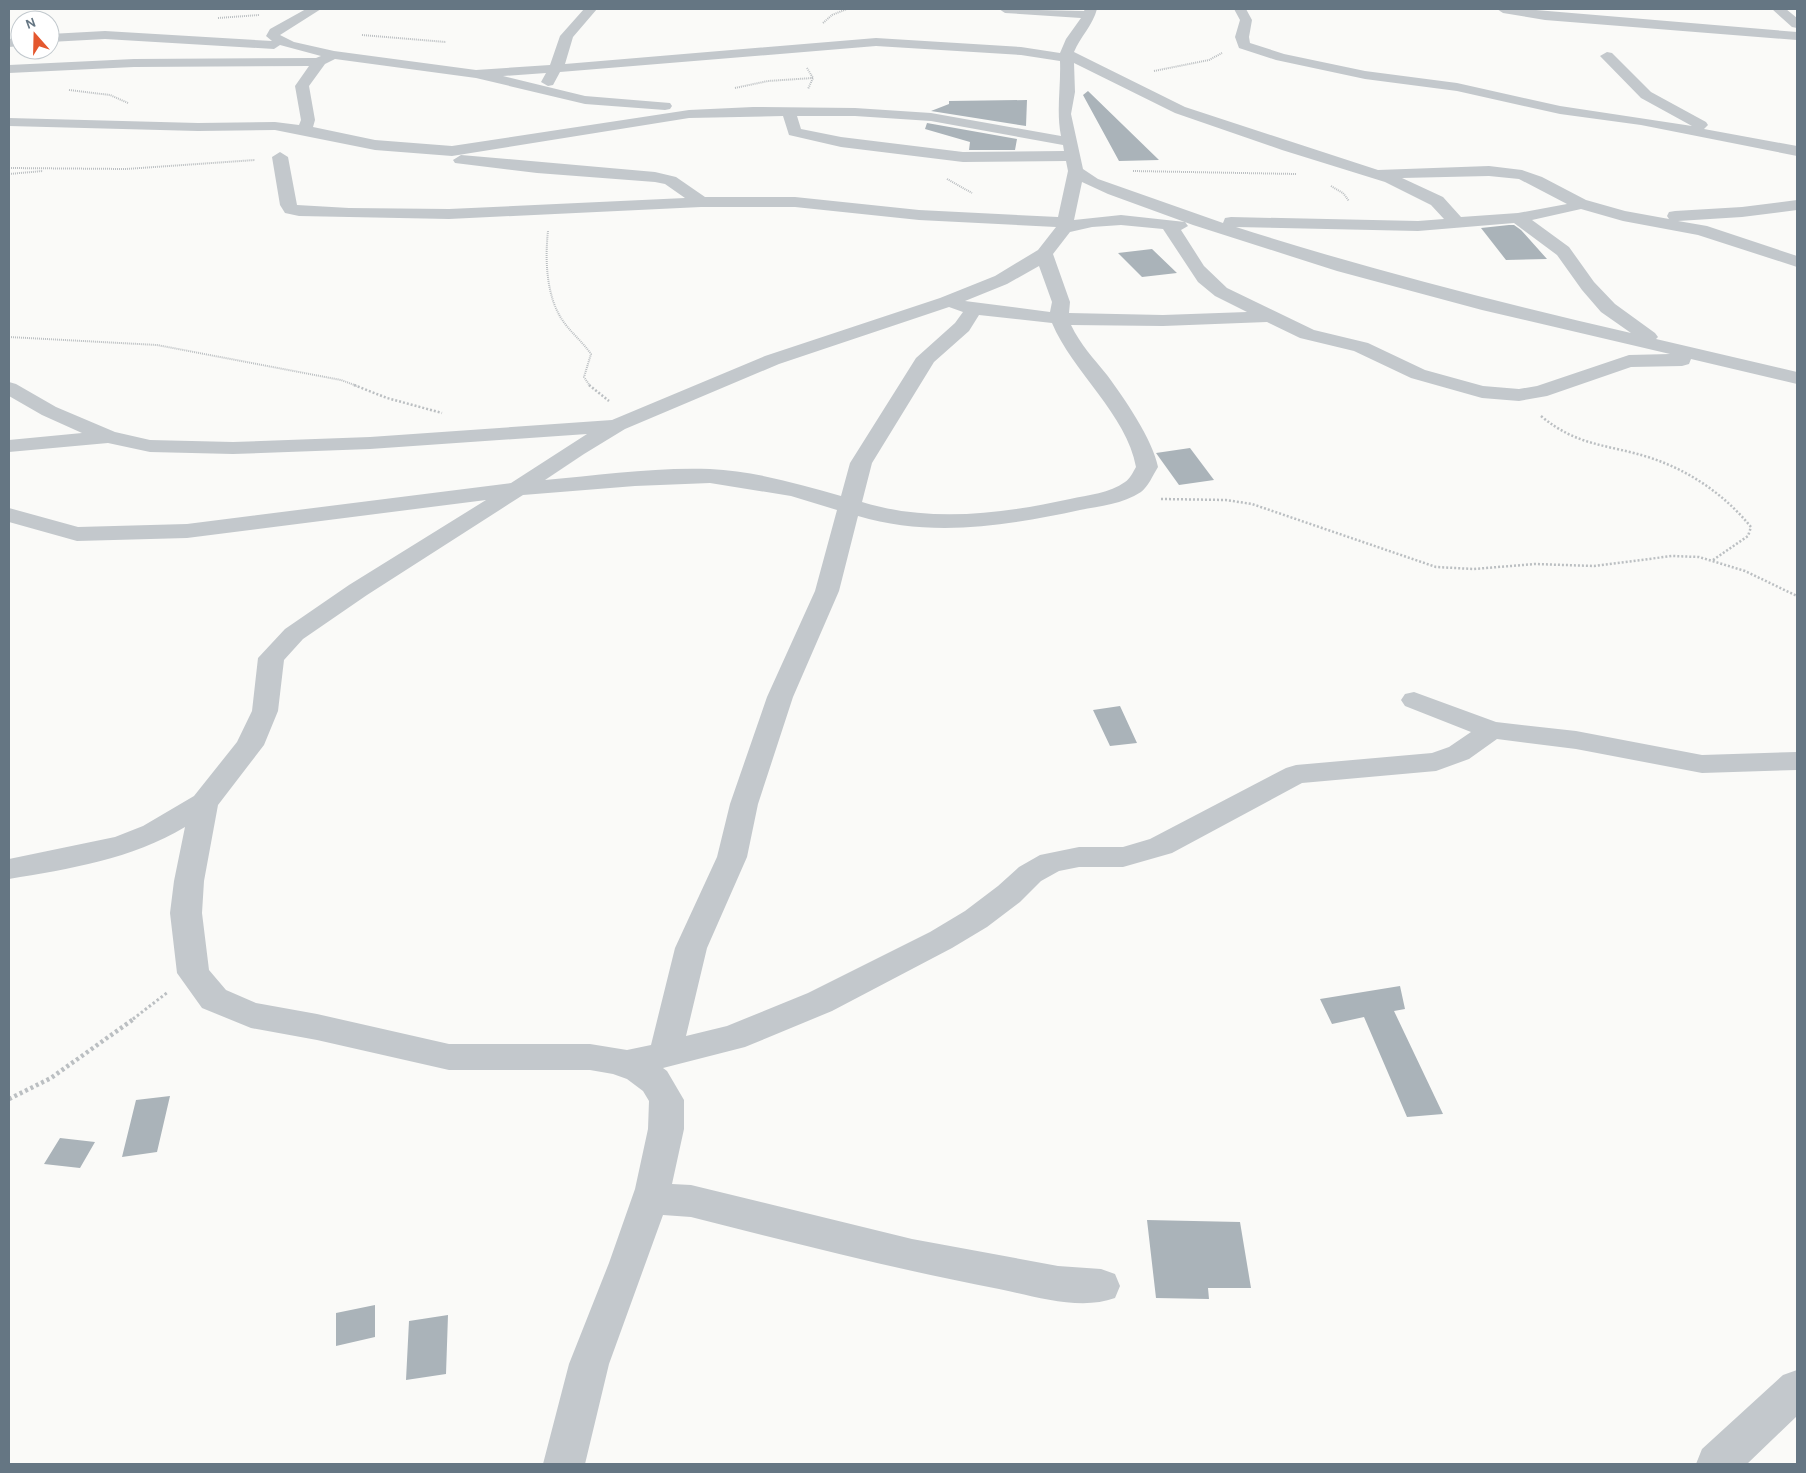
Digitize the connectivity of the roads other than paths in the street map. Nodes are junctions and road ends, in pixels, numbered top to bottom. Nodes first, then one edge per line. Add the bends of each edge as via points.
1 (315, 9) edge
2 (591, 9) edge
3 (1005, 9) edge
4 (1240, 9) edge
5 (1503, 9) edge
6 (1778, 9) edge
7 (1090, 12) edge
8 (1797, 24) edge
9 (1797, 36) edge
10 (60, 38) edge
11 (290, 45) junction
12 (334, 56) junction
13 (1068, 56) junction
14 (1607, 56) dead end
15 (320, 62) junction
16 (554, 68) junction
17 (9, 69) edge
18 (476, 74) junction
19 (546, 90) junction
20 (725, 112) junction
21 (789, 112) junction
22 (9, 122) edge
23 (304, 130) junction
24 (1722, 136) junction
25 (432, 151) junction
26 (1797, 151) edge
27 (1073, 156) junction
28 (280, 157) road end
29 (1380, 174) junction
30 (701, 202) junction
31 (1580, 204) junction
32 (1797, 205) edge
33 (1518, 218) junction
34 (1639, 220) junction
35 (1200, 222) junction
36 (1456, 222) junction
37 (1169, 224) junction
38 (1065, 225) junction
39 (1257, 239) junction
40 (1044, 254) junction
41 (1797, 262) edge
42 (947, 302) junction
43 (974, 309) junction
44 (1274, 316) junction
45 (1059, 318) junction
46 (1656, 343) junction
47 (1703, 356) junction
48 (1797, 363) edge
49 (1797, 378) edge
50 (9, 388) edge
51 (628, 422) junction
52 (108, 437) junction
53 (9, 446) edge
54 (516, 489) junction
55 (849, 507) junction
56 (9, 515) edge
57 (1414, 700) dead end
58 (1492, 730) junction
59 (1797, 761) edge
60 (204, 803) junction
61 (9, 869) edge
62 (665, 1054) junction
63 (625, 1064) junction
64 (650, 1198) junction
65 (1101, 1286) dead end
66 (1797, 1389) edge
67 (564, 1464) edge
68 (1716, 1464) edge

1 - 11 street via 275,32 273,36
2 - 16 street via 566,36 560,60
3 - 7 street
4 - 24 street via 1246,19 1241,32 1244,45 1281,57 1365,75 1458,86 1560,110
5 - 9 street via 1545,16
6 - 8 street
7 - 13 street via 1073,39
10 - 11 street via 93,36
11 - 12 street
12 - 15 street
12 - 18 street
13 - 16 street via 876,42
13 - 27 street via 1064,114
13 - 29 street via 1164,103 1287,147
14 - 24 street via 1646,95
15 - 17 street via 134,63
15 - 23 street via 302,86 308,120
16 - 18 street
16 - 19 street
18 - 19 street
19 - 20 street via 608,103
20 - 21 street
20 - 25 street via 654,119 474,149
21 - 27 street via 931,117
21 - 27 street via 794,132 841,142 977,157
22 - 23 street via 253,126
23 - 25 street via 375,145
24 - 26 street
25 - 30 street via 478,163 670,180
27 - 35 street via 1092,182
27 - 38 street
28 - 30 street via 288,205 299,211 421,214
29 - 31 street via 1489,171 1515,174 1536,180
29 - 36 street via 1437,201
30 - 38 street via 795,202
31 - 33 street
31 - 34 street
32 - 34 street
33 - 36 street
33 - 46 street via 1563,251 1608,308
34 - 41 street via 1701,230
35 - 36 street via 1379,226
35 - 39 street
37 - 38 street via 1110,220
37 - 39 street
37 - 44 street via 1209,284
38 - 40 street
39 - 46 street via 1399,283
40 - 42 street via 1001,280
40 - 45 street via 1061,302
42 - 43 street
42 - 51 street via 772,360
43 - 45 street
43 - 55 street via 962,327 926,358 907,385 861,463
44 - 45 street via 1133,322
44 - 47 street via 1307,334 1361,347 1418,374 1482,392 1519,395 1540,392 1629,361
45 - 55 street via 1068,339 1101,381 1144,451 1147,467 1135,486 1118,495 978,522 887,517
46 - 47 street
47 - 48 street
47 - 49 street
50 - 52 street via 49,411
51 - 52 street via 370,443 233,448 150,446
51 - 54 street via 576,449
52 - 53 street
54 - 55 street via 710,476 795,490
54 - 56 street via 187,531 77,534
54 - 60 street via 294,634 271,658 265,710 250,746
55 - 62 street via 827,590 780,697 744,804 732,857 692,948
57 - 58 street
58 - 59 street via 1576,740 1702,764
58 - 62 street via 1459,753 1436,762 1296,774 1161,846 1142,852 1051,862 1030,874 1009,894 962,927 820,1002 733,1038
60 - 61 street via 153,833 121,846
60 - 63 street via 190,871 186,913 193,974 214,999 250,1015 449,1057 590,1057
62 - 63 street
63 - 64 street via 655,1081 667,1100 666,1129
64 - 65 street via 691,1201 912,1256 1058,1283
64 - 67 street via 589,1364
66 - 68 street

